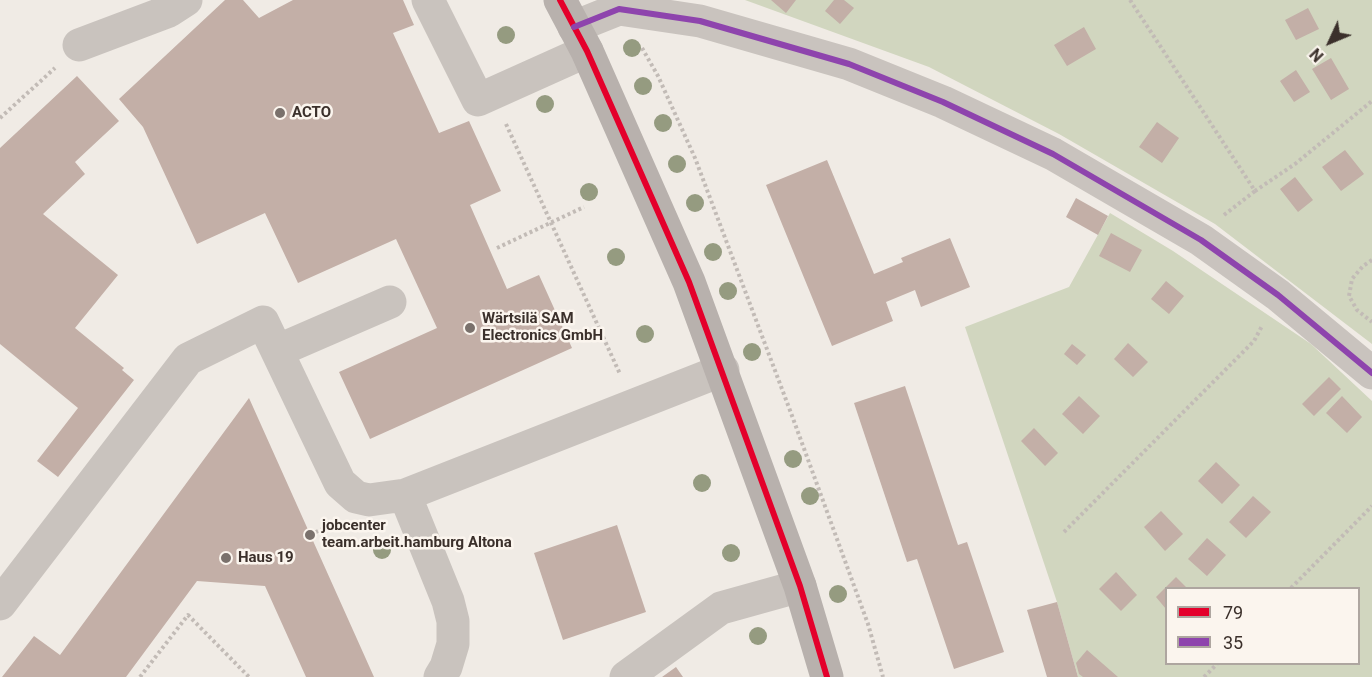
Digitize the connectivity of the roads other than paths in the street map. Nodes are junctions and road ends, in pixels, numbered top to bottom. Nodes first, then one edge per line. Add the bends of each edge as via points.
1 (186, 0) edge
2 (428, 0) edge
3 (574, 26) edge
4 (79, 45) road end
5 (390, 302) dead end
6 (277, 351) junction
7 (723, 370) junction
8 (1372, 373) edge
9 (405, 495) junction
10 (800, 586) junction
11 (0, 604) edge
12 (440, 677) edge
13 (626, 677) edge
14 (827, 677) edge

1 - 4 street
2 - 3 street via 478,100
3 - 7 main road via 689,282
3 - 8 street via 619,9 700,21 849,63 943,102 1053,154 1201,240 1278,295
5 - 6 street
6 - 9 street via 340,483 357,497 369,500
6 - 11 street via 263,322 188,359
7 - 9 street
7 - 10 main road
9 - 12 street via 453,621 453,644
10 - 13 street via 721,608
10 - 14 main road

